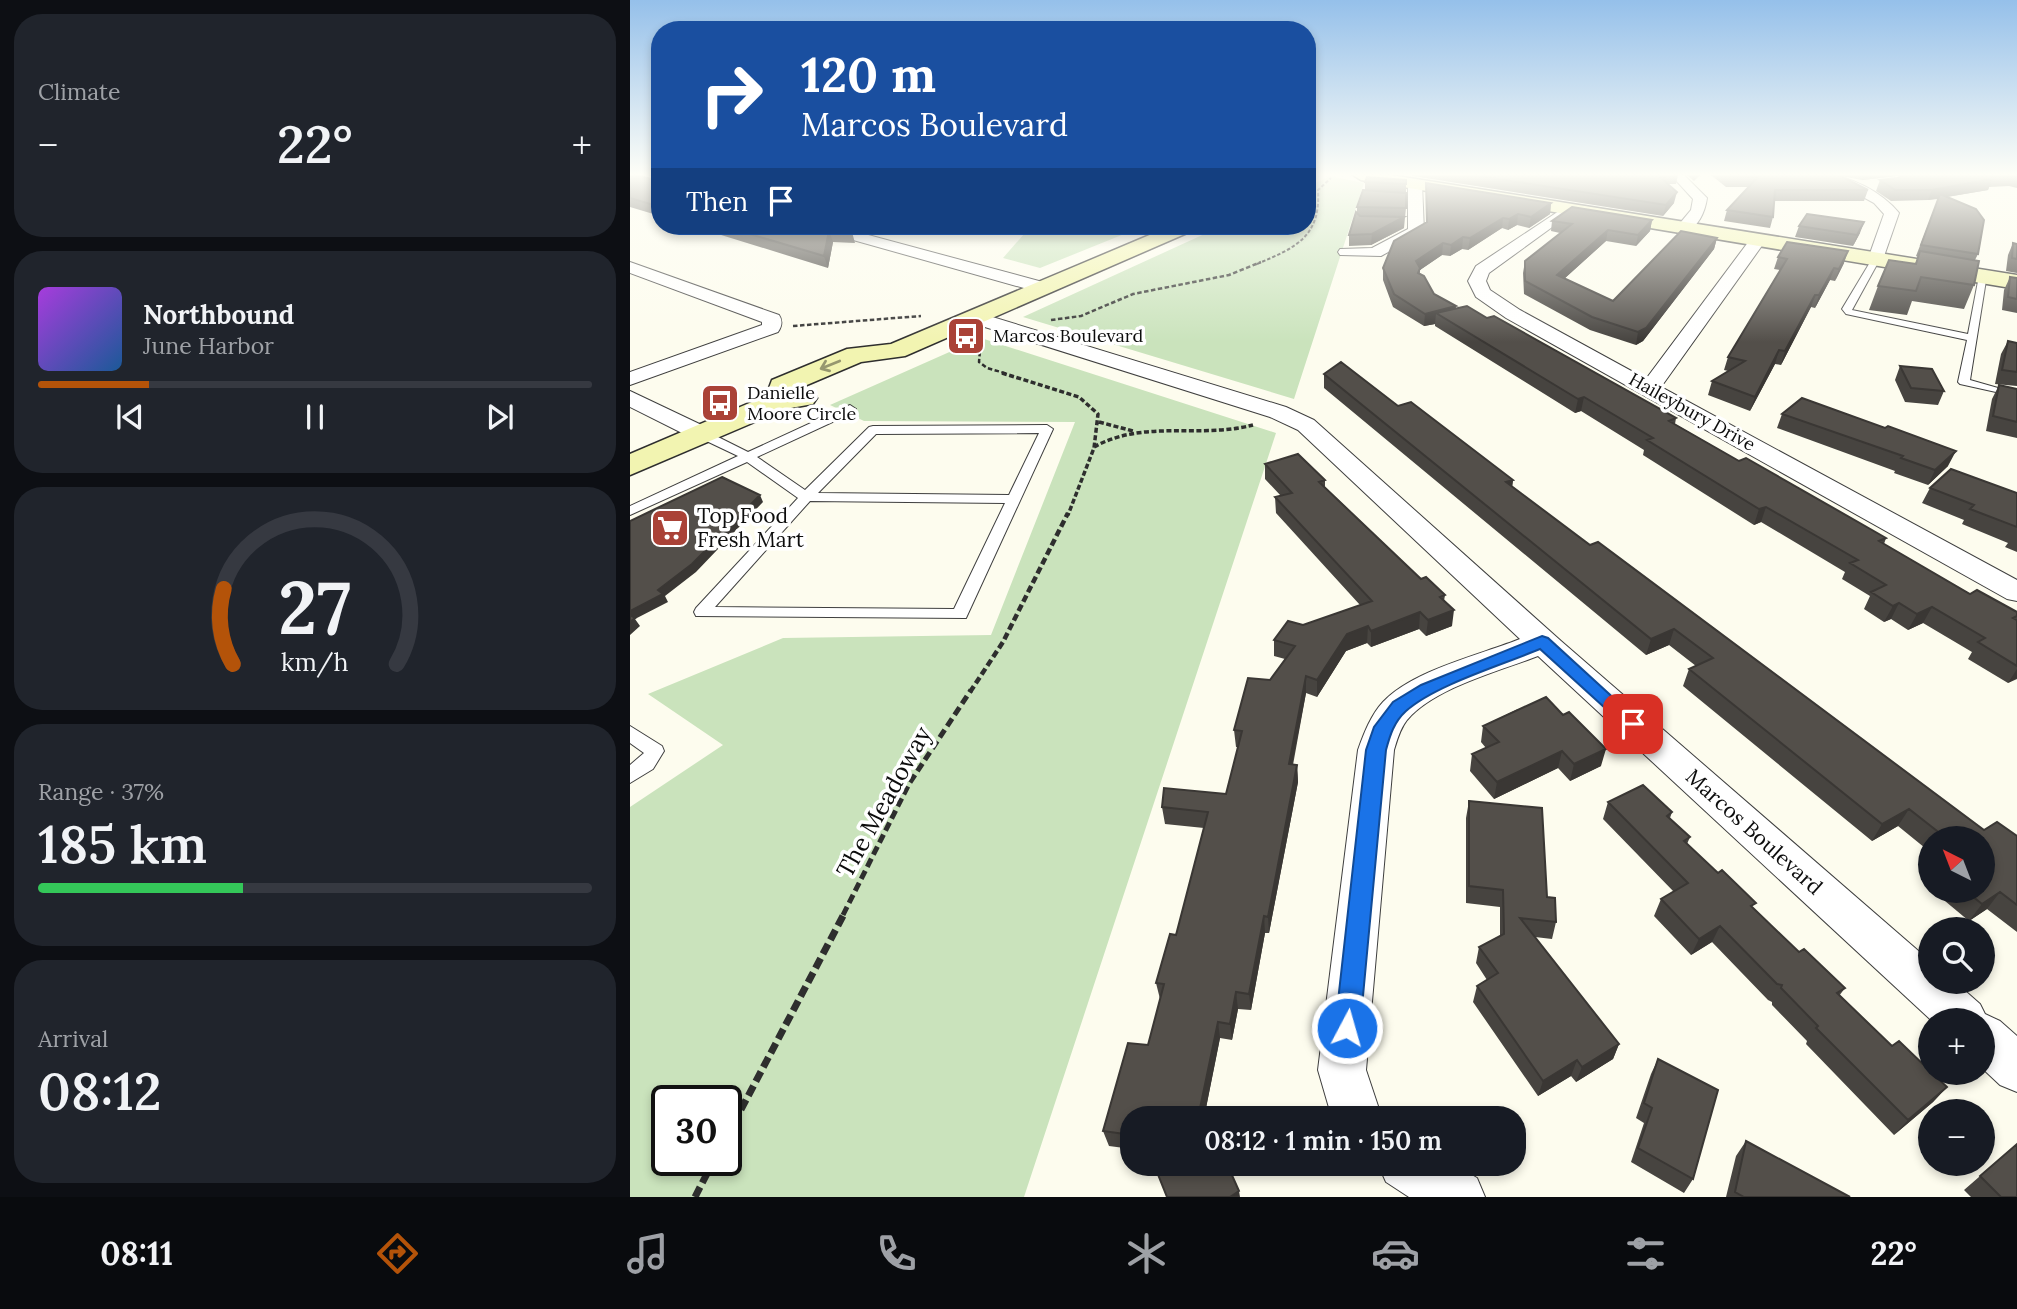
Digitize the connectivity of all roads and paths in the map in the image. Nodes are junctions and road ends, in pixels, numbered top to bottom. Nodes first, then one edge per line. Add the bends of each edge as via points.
1 (1416, 231) edge
2 (1537, 231) edge
3 (1702, 231) edge
4 (1886, 231) edge
5 (852, 235) edge
6 (1166, 235) edge
7 (1305, 235) edge
8 (1758, 240) junction
9 (1346, 252) dead end
10 (1877, 259) junction
11 (630, 267) edge
12 (1984, 276) junction
13 (2017, 282) edge
14 (1044, 288) junction
15 (932, 315) dead end
16 (985, 325) junction
17 (771, 328) junction
18 (1972, 338) junction
19 (630, 379) edge
20 (1649, 389) junction
21 (2009, 394) edge
22 (630, 398) edge
23 (850, 408) dead end
24 (1283, 414) junction
25 (1099, 422) junction
26 (1138, 432) junction
27 (702, 434) junction
28 (1094, 448) junction
29 (747, 456) junction
30 (630, 465) edge
31 (807, 497) junction
32 (1015, 499) junction
33 (630, 511) edge
34 (2017, 592) edge
35 (1542, 642) junction
36 (630, 733) edge
37 (630, 775) edge
38 (1951, 1008) edge
39 (1995, 1048) edge
40 (2017, 1068) edge
41 (1353, 1106) edge
42 (742, 1108) edge
43 (706, 1176) edge
44 (1424, 1176) edge
45 (695, 1197) edge
46 (1458, 1197) edge

1 - 9 street via 1376,253
2 - 20 street, Haileybury Drive via 1482,270 1477,281 1482,293
3 - 8 main road
4 - 10 street
5 - 14 street
6 - 14 main road
7 - 16 path via 1302,242 1268,260 1228,275 1133,294 1070,318 1013,319
8 - 10 main road
8 - 20 street
10 - 12 main road
10 - 18 lane via 1849,312
11 - 17 street via 772,319
12 - 13 main road
12 - 18 lane
14 - 16 main road
15 - 17 path
16 - 24 street, Marcos Boulevard
16 - 25 path via 979,362 1079,397 1098,414
16 - 27 main road via 896,351 883,364 809,397 779,401
17 - 19 street
18 - 21 lane via 1964,382
20 - 34 street, Haileybury Drive
22 - 27 street
23 - 29 lane
24 - 26 path via 1246,428
24 - 35 street, Marcos Boulevard via 1306,425
25 - 26 path
25 - 28 path, The Meadoway
26 - 28 path
27 - 29 lane
27 - 30 main road
28 - 42 path, The Meadoway via 1061,532 1003,642 909,784
29 - 31 lane
29 - 33 lane
31 - 32 lane
31 - 32 lane via 873,430 1048,429
31 - 32 lane via 702,612 960,614
35 - 38 street, Marcos Boulevard
35 - 41 street via 1427,689 1399,707 1383,727 1376,750 1342,1070
36 - 37 lane via 655,751
39 - 40 street
43 - 45 path
44 - 46 street

